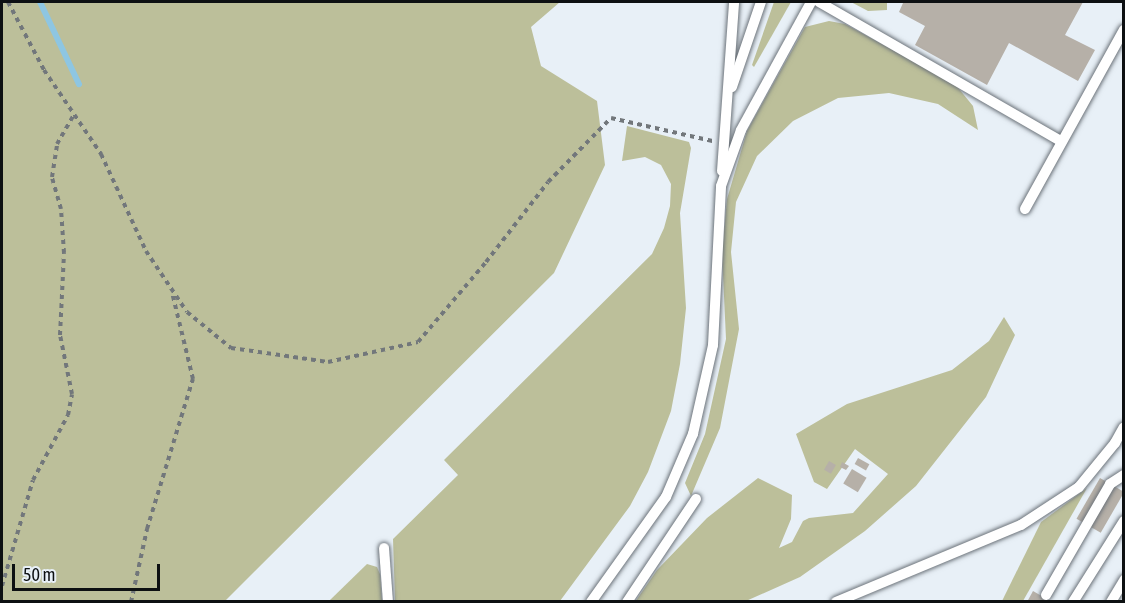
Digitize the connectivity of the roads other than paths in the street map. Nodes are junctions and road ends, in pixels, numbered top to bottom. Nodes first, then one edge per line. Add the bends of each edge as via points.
1 (734, 2) edge
2 (761, 2) edge
3 (811, 2) edge
4 (819, 2) edge
5 (1124, 30) edge
6 (727, 103) junction
7 (1061, 141) junction
8 (721, 186) junction
9 (1024, 210) dead end
10 (1124, 427) edge
11 (1124, 475) edge
12 (696, 499) dead end
13 (1124, 521) edge
14 (384, 548) dead end
15 (1124, 580) edge
16 (1046, 595) dead end
17 (388, 602) edge
18 (591, 602) edge
19 (627, 602) edge
20 (836, 602) edge
21 (1074, 602) edge
22 (1111, 602) edge

1 - 6 lane
2 - 6 lane
3 - 8 lane via 741,130
4 - 7 lane
5 - 7 lane
6 - 8 lane
7 - 9 lane
8 - 18 lane via 713,345 693,434 666,497
10 - 20 lane via 1079,487 1021,525
11 - 16 lane via 1110,484
12 - 19 lane
13 - 21 lane
14 - 17 lane
15 - 22 lane

